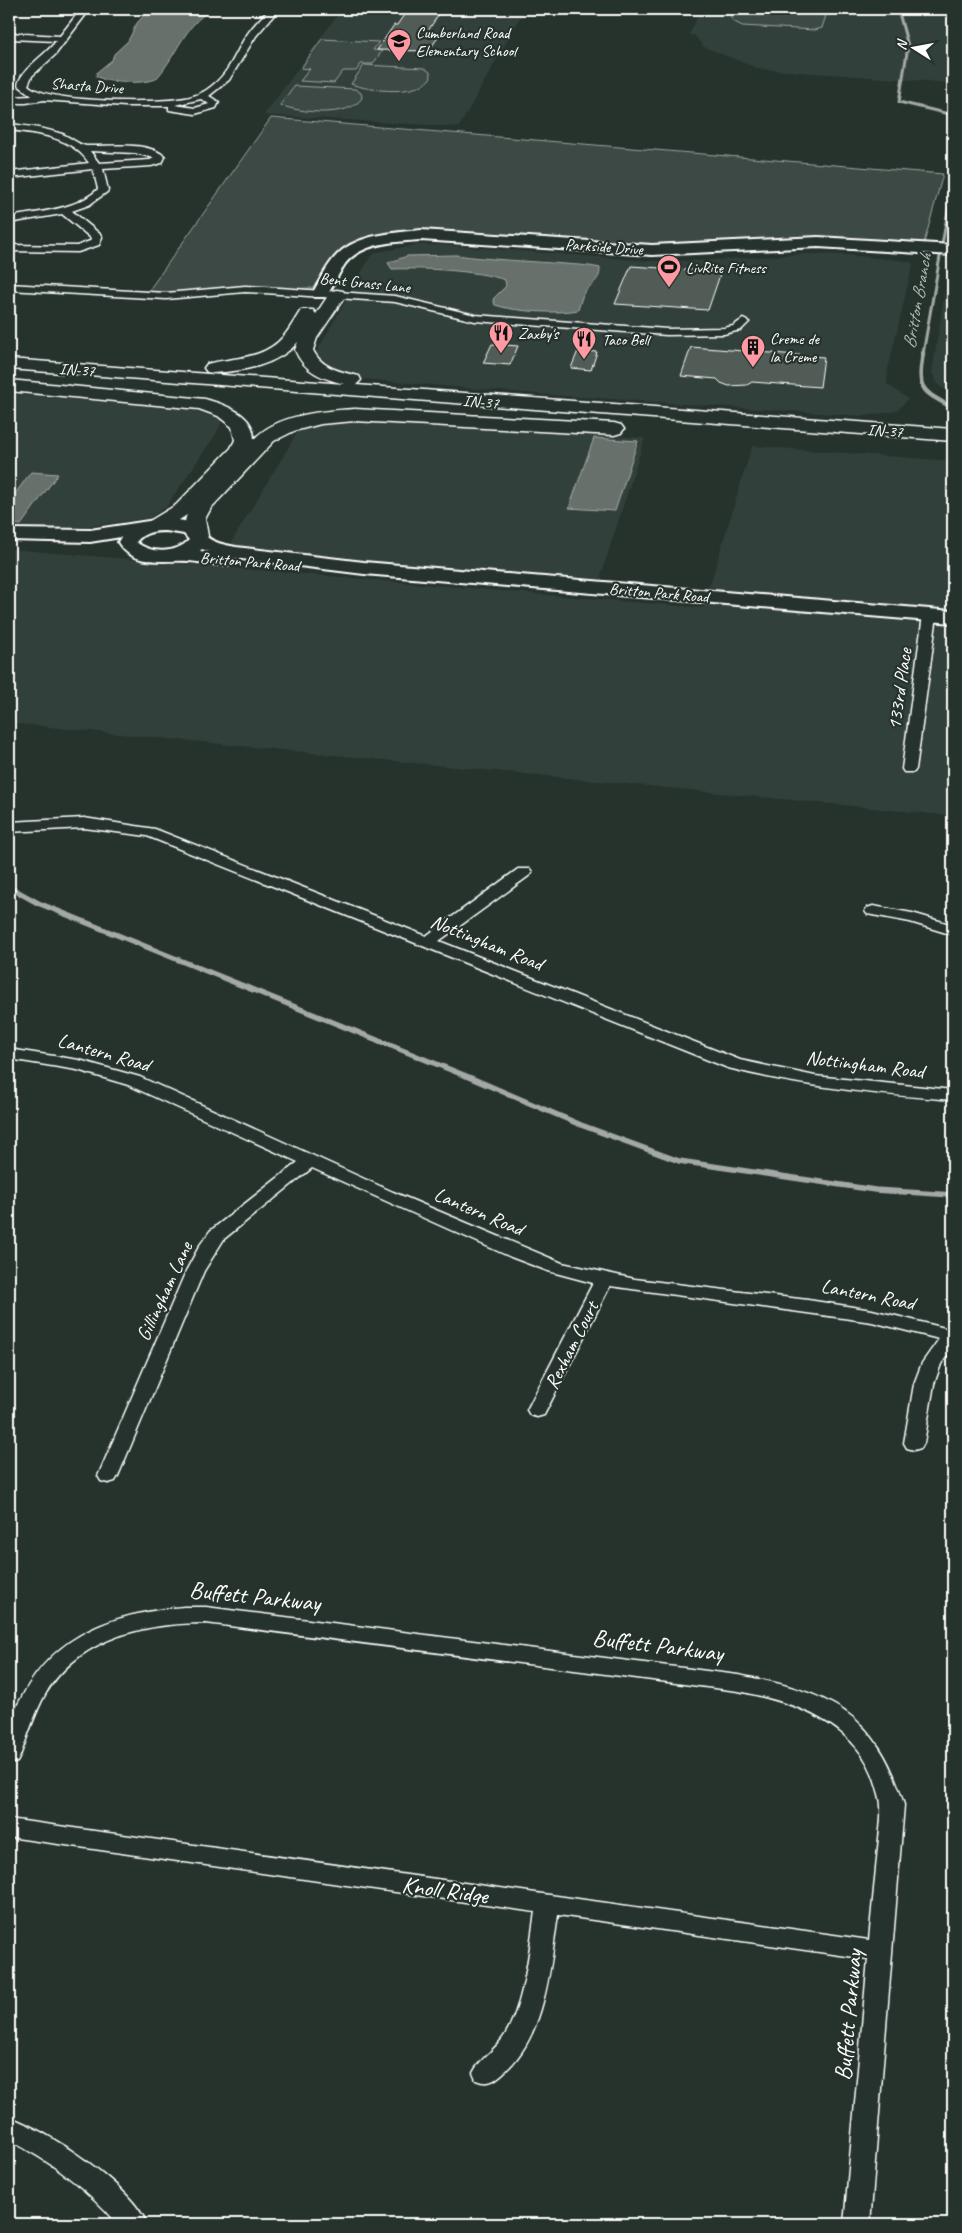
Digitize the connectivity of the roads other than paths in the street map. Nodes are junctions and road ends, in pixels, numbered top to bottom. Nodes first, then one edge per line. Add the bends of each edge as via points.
1 (86, 9) edge
2 (275, 9) edge
3 (9, 36) edge
4 (63, 39) junction
5 (23, 85) junction
6 (10, 87) edge
7 (43, 96) junction
8 (201, 96) junction
9 (9, 100) edge
10 (163, 104) junction
11 (9, 128) edge
12 (83, 149) junction
13 (96, 166) junction
14 (9, 176) edge
15 (63, 209) junction
16 (9, 220) edge
17 (9, 248) edge
18 (925, 251) junction
19 (950, 252) edge
20 (9, 287) edge
21 (329, 294) junction
22 (743, 322) dead end
23 (9, 359) edge
24 (9, 364) edge
25 (9, 380) edge
26 (9, 385) edge
27 (698, 417) junction
28 (857, 428) junction
29 (629, 430) dead end
30 (953, 431) edge
31 (687, 433) dead end
32 (953, 436) edge
33 (803, 440) junction
34 (953, 450) edge
35 (149, 527) junction
36 (9, 535) edge
37 (199, 538) junction
38 (9, 542) edge
39 (136, 552) junction
40 (166, 556) junction
41 (364, 568) junction
42 (930, 615) junction
43 (953, 617) edge
44 (909, 769) dead end
45 (9, 827) edge
46 (524, 872) dead end
47 (873, 911) dead end
48 (953, 930) edge
49 (428, 942) junction
50 (9, 1054) edge
51 (953, 1095) edge
52 (310, 1161) junction
53 (604, 1280) junction
54 (952, 1337) edge
55 (537, 1410) dead end
56 (914, 1443) dead end
57 (108, 1476) dead end
58 (9, 1756) edge
59 (9, 1828) edge
60 (548, 1905) junction
61 (881, 1951) junction
62 (485, 2073) dead end
63 (9, 2128) edge
64 (134, 2224) edge
65 (857, 2224) edge

1 - 4 street
2 - 8 street, Shasta Drive via 246,43 232,72 216,88
3 - 4 street
4 - 5 street via 24,78
5 - 6 street, Shasta Drive
5 - 7 street
7 - 9 street, Shasta Drive
7 - 10 street, Shasta Drive
8 - 10 street, Shasta Drive
8 - 10 street, Shasta Drive via 214,102 213,106 188,111
11 - 12 street via 55,135
12 - 13 street
12 - 13 street via 151,152 160,157 150,163
13 - 14 street
13 - 15 street via 102,190 99,195
15 - 16 street
15 - 17 street via 97,237 95,243 78,249
18 - 19 street, Parkside Drive
18 - 21 street, Parkside Drive via 808,248 648,255 437,241 391,244 360,258
18 - 21 street, Parkside Drive via 818,242 652,250 421,235 374,242 354,250 342,259
20 - 21 street, Bent Grass Lane via 166,296 252,289
21 - 22 street, Bent Grass Lane via 401,300 469,318 664,332 724,331 737,328
21 - 23 highway via 284,346 266,357 246,363 190,369
21 - 27 highway via 304,350 312,363 336,376 357,381 650,409
24 - 27 highway, IN-37
25 - 33 highway, IN-37
26 - 35 highway via 196,403 238,420 245,433 245,442 240,450 183,508
27 - 28 highway, IN-37
28 - 30 highway
28 - 32 highway, IN-37
29 - 37 highway via 365,415 306,421 279,429 260,444 199,510 195,520
31 - 33 highway
33 - 34 highway, IN-37
35 - 36 street via 96,535
35 - 37 street, Britton Park Road via 187,528
35 - 39 street via 129,537 130,547
37 - 40 street via 196,546 188,551
37 - 41 street, Britton Park Road via 217,549 236,553
38 - 39 street via 97,543
39 - 40 street
40 - 41 street, Britton Park Road
41 - 42 street, Britton Park Road
42 - 43 street, Britton Park Road
42 - 44 street, 133rd Place
45 - 49 street, Nottingham Road via 84,823 150,832
46 - 49 street
47 - 48 street
49 - 51 street, Nottingham Road via 749,1068 815,1080
50 - 52 street, Lantern Road via 79,1065 134,1082
52 - 53 street, Lantern Road via 518,1253
52 - 57 street, Gillingham Lane via 232,1222 209,1245
53 - 54 street, Lantern Road via 872,1316
53 - 55 street, Rexham Court
54 - 56 street via 932,1363 924,1384
58 - 61 street, Buffett Parkway via 34,1696 64,1657 112,1630 176,1615 206,1615 774,1689 808,1701 841,1721 868,1746 886,1777 893,1805 893,1823
59 - 60 street, Knoll Ridge
60 - 61 street, Knoll Ridge
60 - 62 street via 528,2009 520,2032 505,2055
61 - 65 street, Buffett Parkway
63 - 64 street via 80,2172 106,2193

